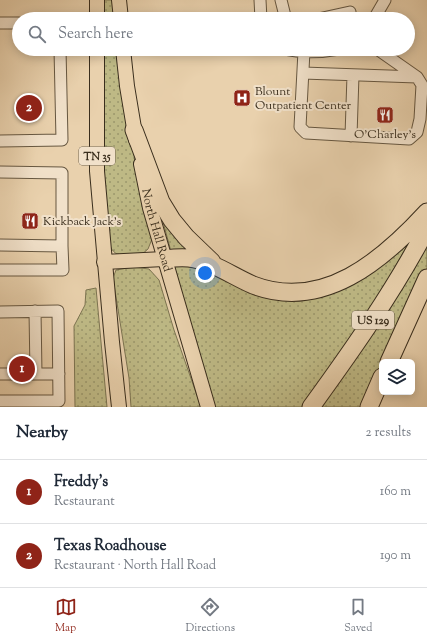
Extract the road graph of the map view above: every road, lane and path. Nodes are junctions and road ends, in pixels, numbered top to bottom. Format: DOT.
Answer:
graph roads {
  1 [pos="97,0"];
  2 [pos="119,0"];
  3 [pos="260,0"];
  4 [pos="281,0"];
  5 [pos="385,0"];
  6 [pos="97,12"];
  7 [pos="120,12"];
  8 [pos="261,12"];
  9 [pos="284,12"];
  10 [pos="378,12"];
  11 [pos="0,23"];
  12 [pos="12,23"];
  13 [pos="60,56"];
  14 [pos="97,56"];
  15 [pos="124,56"];
  16 [pos="304,56"];
  17 [pos="387,56"];
  18 [pos="303,73"];
  19 [pos="353,75"];
  20 [pos="417,77"];
  21 [pos="134,130"];
  22 [pos="350,136"];
  23 [pos="0,141"];
  24 [pos="0,172"];
  25 [pos="427,212"];
  26 [pos="427,228"];
  27 [pos="0,245"];
  28 [pos="62,246"];
  29 [pos="164,259"];
  30 [pos="104,262"];
  31 [pos="220,268"];
  32 [pos="0,270"];
  33 [pos="427,278"];
  34 [pos="35,311"];
  35 [pos="0,312"];
  36 [pos="390,359"];
  37 [pos="0,374"];
  38 [pos="36,374"];
  39 [pos="59,374"];
  40 [pos="379,384"];
  41 [pos="0,401"];
  42 [pos="119,407"];
  43 [pos="208,407"];
  44 [pos="311,407"];
  45 [pos="369,407"];
  1 -- 6 [label="main road"];
  2 -- 7 [label="main road"];
  3 -- 8 [label="street"];
  4 -- 9 [label="street"];
  5 -- 10 [label="street"];
  11 -- 12 [label="street"];
  13 -- 23 [label="street"];
  14 -- 30 [label="main road, TN 35"];
  15 -- 21 [label="main road, North Hall Road"];
  16 -- 18 [label="street"];
  17 -- 20 [label="street"];
  18 -- 19 [label="street"];
  18 -- 22 [label="street"];
  19 -- 20 [label="street"];
  19 -- 22 [label="street"];
  20 -- 22 [label="street"];
  21 -- 29 [label="main road, North Hall Road"];
  21 -- 31 [label="highway"];
  24 -- 28 [label="street"];
  25 -- 31 [label="highway"];
  26 -- 44 [label="highway, US 129"];
  27 -- 28 [label="street"];
  28 -- 32 [label="street"];
  29 -- 30 [label="main road"];
  29 -- 31 [label="highway"];
  29 -- 43 [label="main road, North Hall Road"];
  30 -- 42 [label="main road, TN 35"];
  33 -- 36 [label="highway, US 129"];
  34 -- 35 [label="street"];
  34 -- 38 [label="street"];
  34 -- 39 [label="street"];
  37 -- 38 [label="street"];
  38 -- 39 [label="street"];
  39 -- 41 [label="street"];
  40 -- 45 [label="highway"];
}
